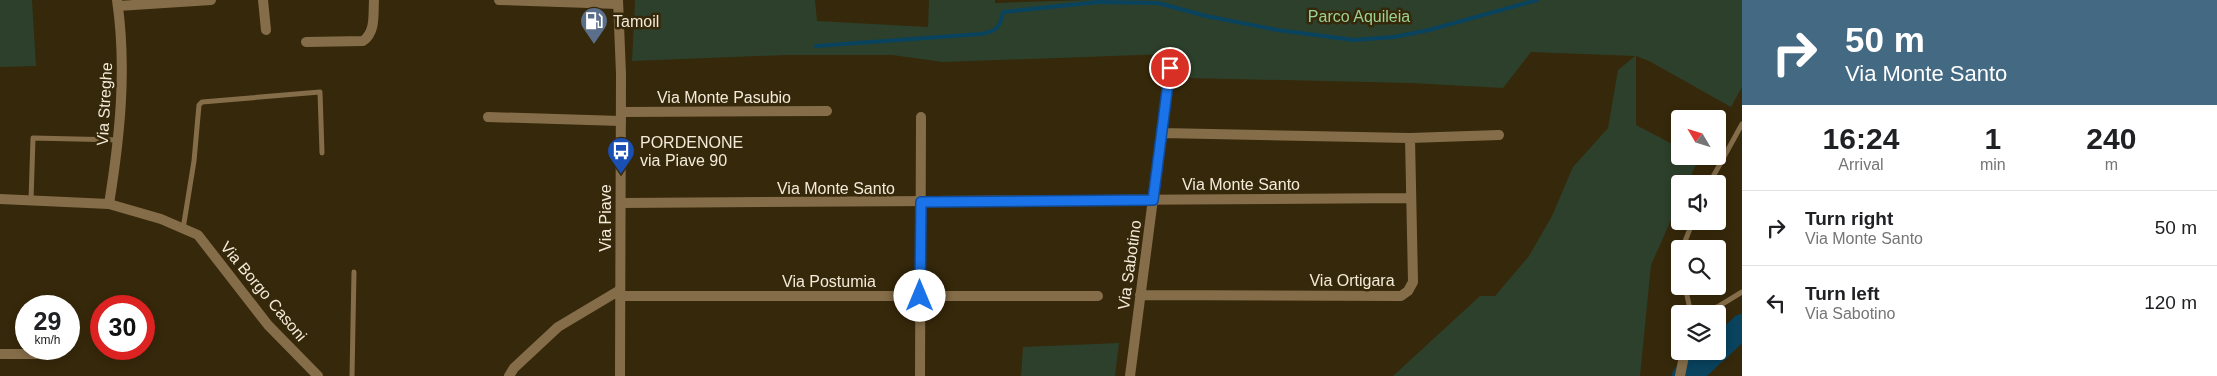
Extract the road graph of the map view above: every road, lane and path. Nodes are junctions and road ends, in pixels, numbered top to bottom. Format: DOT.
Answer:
graph roads {
  1 [pos="211,0"];
  2 [pos="263,0"];
  3 [pos="374,0"];
  4 [pos="498,0"];
  5 [pos="618,2"];
  6 [pos="117,3"];
  7 [pos="266,30"];
  8 [pos="306,42"];
  9 [pos="1170,68"];
  10 [pos="827,111"];
  11 [pos="488,117"];
  12 [pos="621,117"];
  13 [pos="921,117"];
  14 [pos="1742,124"];
  15 [pos="1162,133"];
  16 [pos="1499,135"];
  17 [pos="1410,138"];
  18 [pos="119,140"];
  19 [pos="322,153"];
  20 [pos="1714,175"];
  21 [pos="1411,198"];
  22 [pos="0,199"];
  23 [pos="31,200"];
  24 [pos="1153,200"];
  25 [pos="921,202"];
  26 [pos="621,203"];
  27 [pos="109,204"];
  28 [pos="183,230"];
  29 [pos="354,272"];
  30 [pos="1742,292"];
  31 [pos="620,293"];
  32 [pos="1140,294"];
  33 [pos="920,296"];
  34 [pos="1098,296"];
  35 [pos="1721,305"];
  36 [pos="0,354"];
  37 [pos="15,354"];
  38 [pos="1683,360"];
  39 [pos="318,376"];
  40 [pos="352,376"];
  41 [pos="509,376"];
  42 [pos="620,376"];
  43 [pos="920,376"];
  44 [pos="1130,376"];
  45 [pos="1680,376"];
  1 -- 6 [label="street, Via Streghe"];
  2 -- 7 [label="street"];
  3 -- 8 [label="street"];
  4 -- 5 [label="street"];
  5 -- 12 [label="street, Via Piave"];
  6 -- 18 [label="street, Via Streghe"];
  9 -- 15 [label="street, Via Sabotino"];
  10 -- 12 [label="street, Via Monte Pasubio"];
  11 -- 12 [label="street, Via Monte Pasubio"];
  12 -- 26 [label="street, Via Piave"];
  13 -- 25 [label="street"];
  14 -- 20 [label="lane"];
  15 -- 17 [label="street"];
  15 -- 24 [label="street, Via Sabotino"];
  16 -- 17 [label="street"];
  17 -- 21 [label="street, Via Ortigara"];
  18 -- 23 [label="lane"];
  18 -- 27 [label="street, Via Streghe"];
  19 -- 28 [label="lane"];
  21 -- 24 [label="street, Via Monte Santo"];
  21 -- 32 [label="street, Via Ortigara"];
  22 -- 23 [label="street, Via Borgo Casoni"];
  23 -- 27 [label="street, Via Borgo Casoni"];
  24 -- 25 [label="street, Via Monte Santo"];
  24 -- 32 [label="street, Via Sabotino"];
  25 -- 26 [label="street, Via Monte Santo"];
  25 -- 33 [label="street"];
  26 -- 31 [label="street, Via Piave"];
  27 -- 28 [label="street, Via Borgo Casoni"];
  28 -- 39 [label="street, Via Borgo Casoni"];
  29 -- 40 [label="lane"];
  30 -- 35 [label="lane"];
  31 -- 33 [label="street, Via Postumia"];
  31 -- 41 [label="street"];
  31 -- 42 [label="street, Via Piave"];
  32 -- 44 [label="street, Via Sabotino"];
  33 -- 34 [label="street, Via Postumia"];
  33 -- 43 [label="street"];
  36 -- 37 [label="street"];
  38 -- 45 [label="street"];
}
